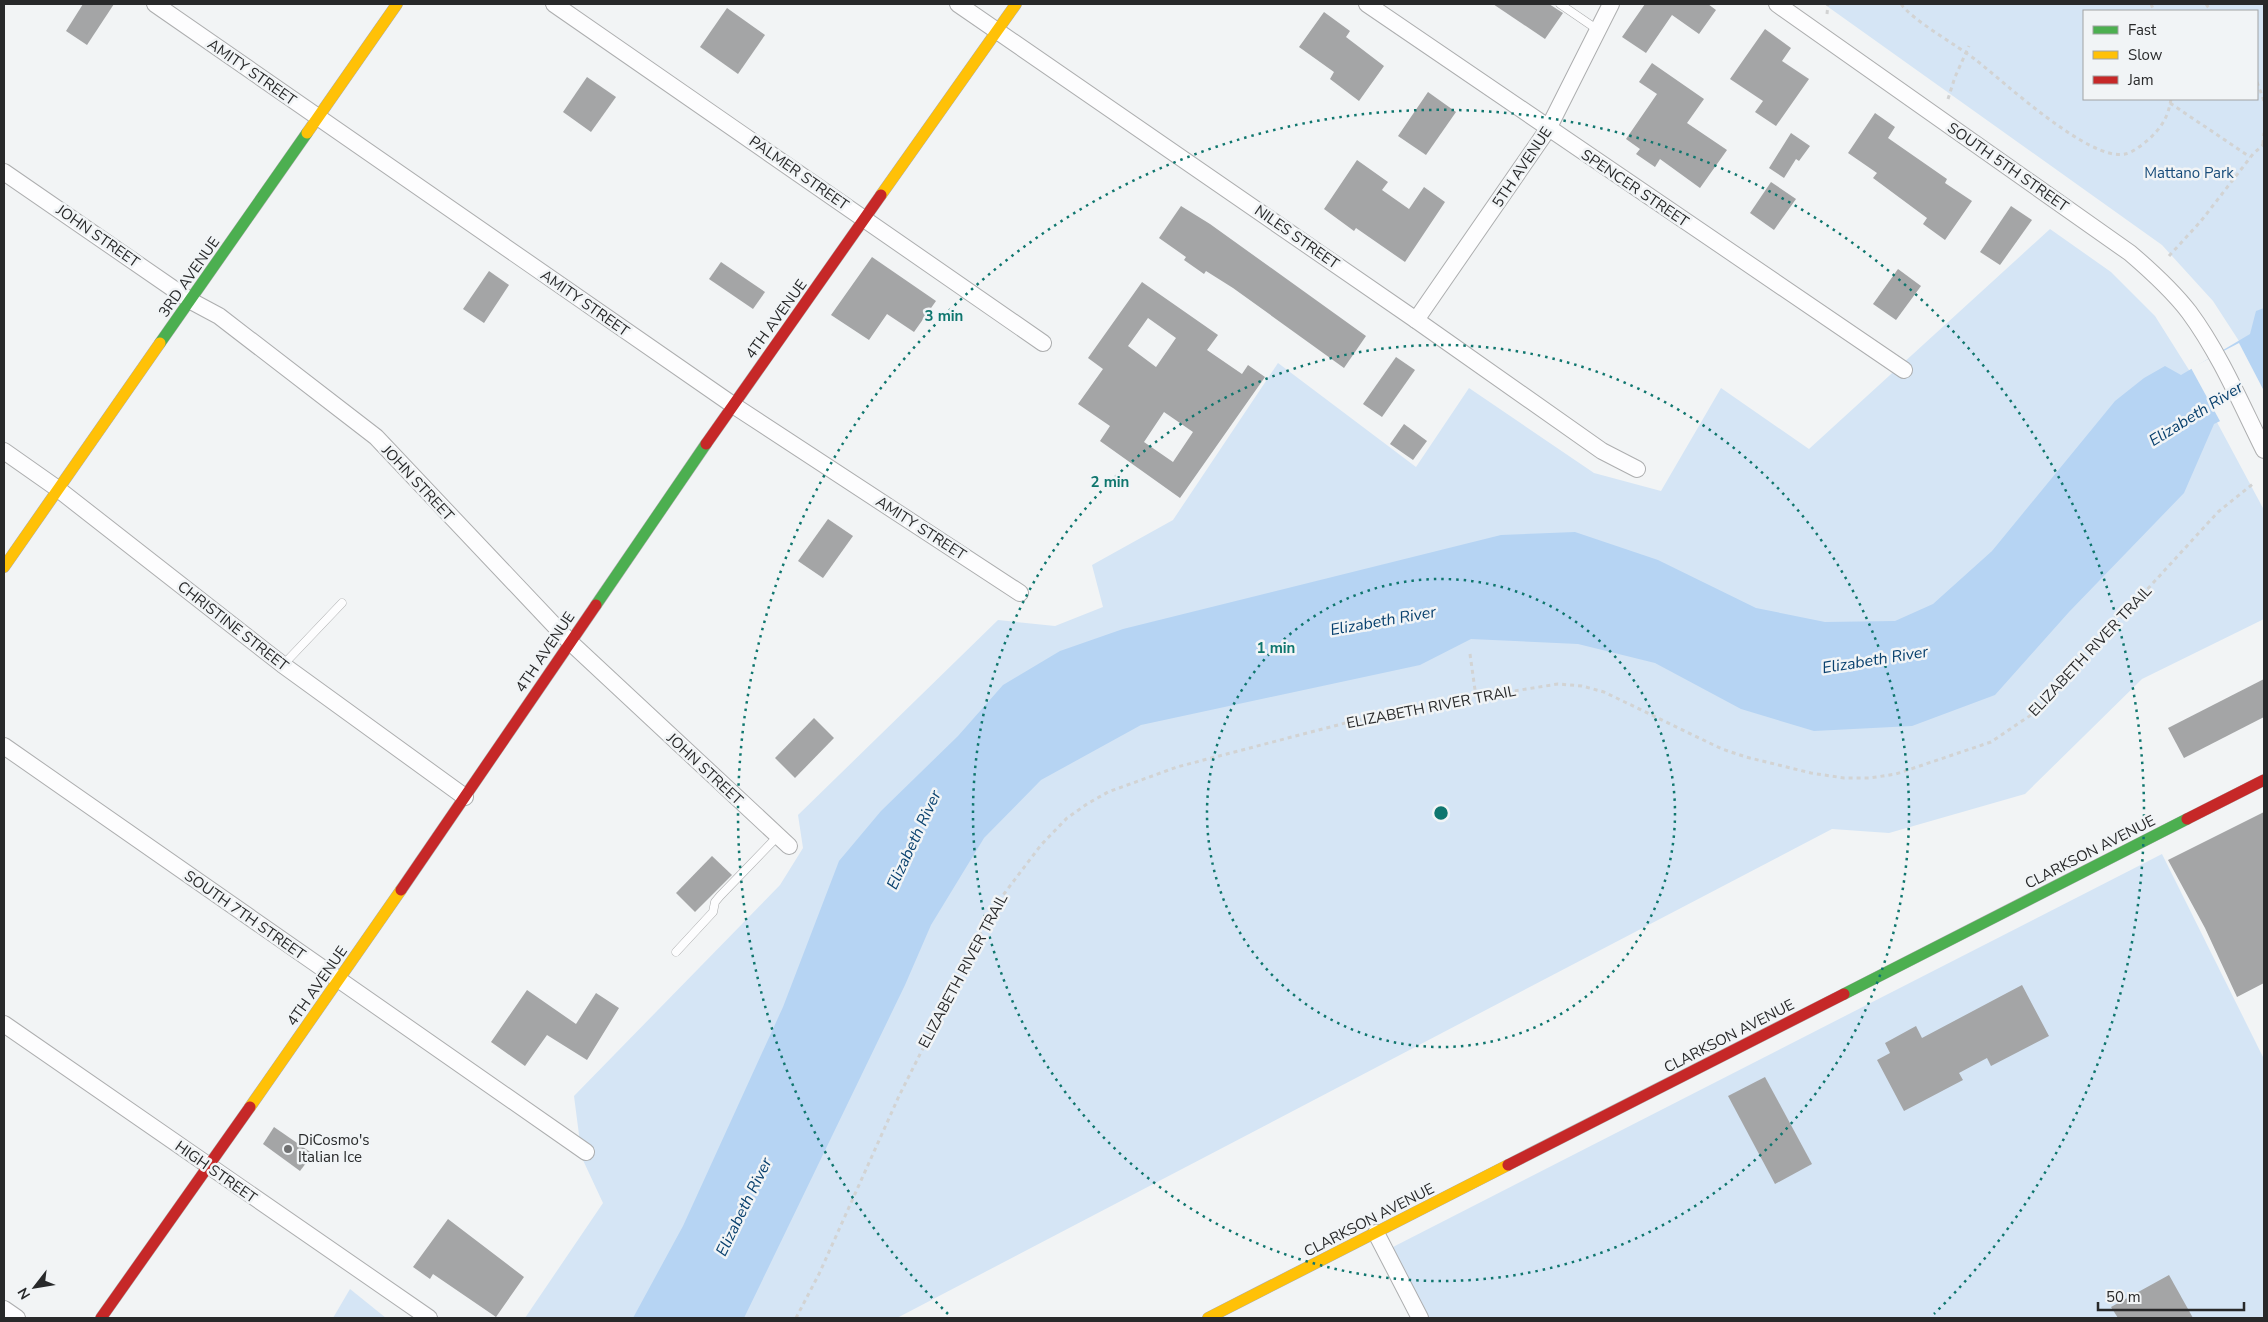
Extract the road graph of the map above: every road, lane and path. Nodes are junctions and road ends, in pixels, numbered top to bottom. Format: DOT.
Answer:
graph roads {
  1 [pos="155,4"];
  2 [pos="397,4"];
  3 [pos="554,4"];
  4 [pos="958,4"];
  5 [pos="1016,4"];
  6 [pos="1367,4"];
  7 [pos="1560,4"];
  8 [pos="1611,4"];
  9 [pos="1777,4"];
  10 [pos="1828,4"];
  11 [pos="1901,4"];
  12 [pos="1827,14"];
  13 [pos="1598,30"];
  14 [pos="997,31"];
  15 [pos="1969,46"];
  16 [pos="1966,52"];
  17 [pos="2258,85"];
  18 [pos="1948,99"];
  19 [pos="2171,101"];
  20 [pos="2264,101"];
  21 [pos="318,118"];
  22 [pos="1548,129"];
  23 [pos="2264,133"];
  24 [pos="2264,145"];
  25 [pos="2250,157"];
  26 [pos="4,172"];
  27 [pos="866,219"];
  28 [pos="2168,256"];
  29 [pos="192,301"];
  30 [pos="1416,320"];
  31 [pos="1043,343"];
  32 [pos="1904,370"];
  33 [pos="732,405"];
  34 [pos="2264,450"];
  35 [pos="4,451"];
  36 [pos="1637,469"];
  37 [pos="2254,483"];
  38 [pos="58,489"];
  39 [pos="4,567"];
  40 [pos="1020,593"];
  41 [pos="342,603"];
  42 [pos="570,642"];
  43 [pos="1470,654"];
  44 [pos="283,665"];
  45 [pos="1476,697"];
  46 [pos="4,746"];
  47 [pos="2264,780"];
  48 [pos="465,797"];
  49 [pos="783,841"];
  50 [pos="676,952"];
  51 [pos="339,981"];
  52 [pos="4,1024"];
  53 [pos="586,1152"];
  54 [pos="209,1167"];
  55 [pos="1376,1233"];
  56 [pos="4,1309"];
  57 [pos="17,1318"];
  58 [pos="100,1318"];
  59 [pos="429,1318"];
  60 [pos="796,1318"];
  61 [pos="1208,1318"];
  62 [pos="1420,1318"];
  1 -- 21 [label="street, AMITY STREET"];
  2 -- 21 [label="street, 3RD AVENUE"];
  3 -- 27 [label="street, PALMER STREET"];
  4 -- 14 [label="street, NILES STREET"];
  5 -- 14 [label="street, 4TH AVENUE"];
  6 -- 22 [label="street, SPENCER STREET"];
  7 -- 13 [label="lane"];
  8 -- 13 [label="street, 5TH AVENUE"];
  9 -- 34 [label="street, SOUTH 5TH STREET"];
  10 -- 12 [label="path"];
  11 -- 16 [label="path"];
  13 -- 22 [label="street, 5TH AVENUE"];
  14 -- 27 [label="street, 4TH AVENUE"];
  14 -- 30 [label="street, NILES STREET"];
  15 -- 16 [label="path"];
  16 -- 18 [label="path"];
  16 -- 19 [label="path"];
  17 -- 20 [label="path"];
  19 -- 25 [label="path"];
  21 -- 29 [label="street, 3RD AVENUE"];
  21 -- 33 [label="street, AMITY STREET"];
  22 -- 30 [label="street, 5TH AVENUE"];
  22 -- 32 [label="street, SPENCER STREET"];
  23 -- 24 [label="path"];
  24 -- 25 [label="path"];
  25 -- 28 [label="path"];
  26 -- 29 [label="street, JOHN STREET"];
  27 -- 31 [label="street, PALMER STREET"];
  27 -- 33 [label="street, 4TH AVENUE"];
  29 -- 38 [label="street, 3RD AVENUE"];
  29 -- 42 [label="street, JOHN STREET"];
  30 -- 36 [label="street, NILES STREET"];
  33 -- 40 [label="street, AMITY STREET"];
  33 -- 42 [label="street, 4TH AVENUE"];
  35 -- 38 [label="street, CHRISTINE STREET"];
  37 -- 45 [label="path, ELIZABETH RIVER TRAIL"];
  38 -- 39 [label="street, 3RD AVENUE"];
  38 -- 44 [label="street, CHRISTINE STREET"];
  41 -- 44 [label="lane"];
  42 -- 48 [label="street, 4TH AVENUE"];
  42 -- 49 [label="street, JOHN STREET"];
  43 -- 45 [label="path"];
  44 -- 48 [label="street, CHRISTINE STREET"];
  45 -- 60 [label="path, ELIZABETH RIVER TRAIL"];
  46 -- 51 [label="street, SOUTH 7TH STREET"];
  47 -- 55 [label="street, CLARKSON AVENUE"];
  48 -- 51 [label="street, 4TH AVENUE"];
  49 -- 50 [label="lane"];
  51 -- 53 [label="street, SOUTH 7TH STREET"];
  51 -- 54 [label="street, 4TH AVENUE"];
  52 -- 54 [label="street, HIGH STREET"];
  54 -- 58 [label="street, 4TH AVENUE"];
  54 -- 59 [label="street, HIGH STREET"];
  55 -- 61 [label="street, CLARKSON AVENUE"];
  55 -- 62 [label="street"];
  56 -- 57 [label="street"];
}
